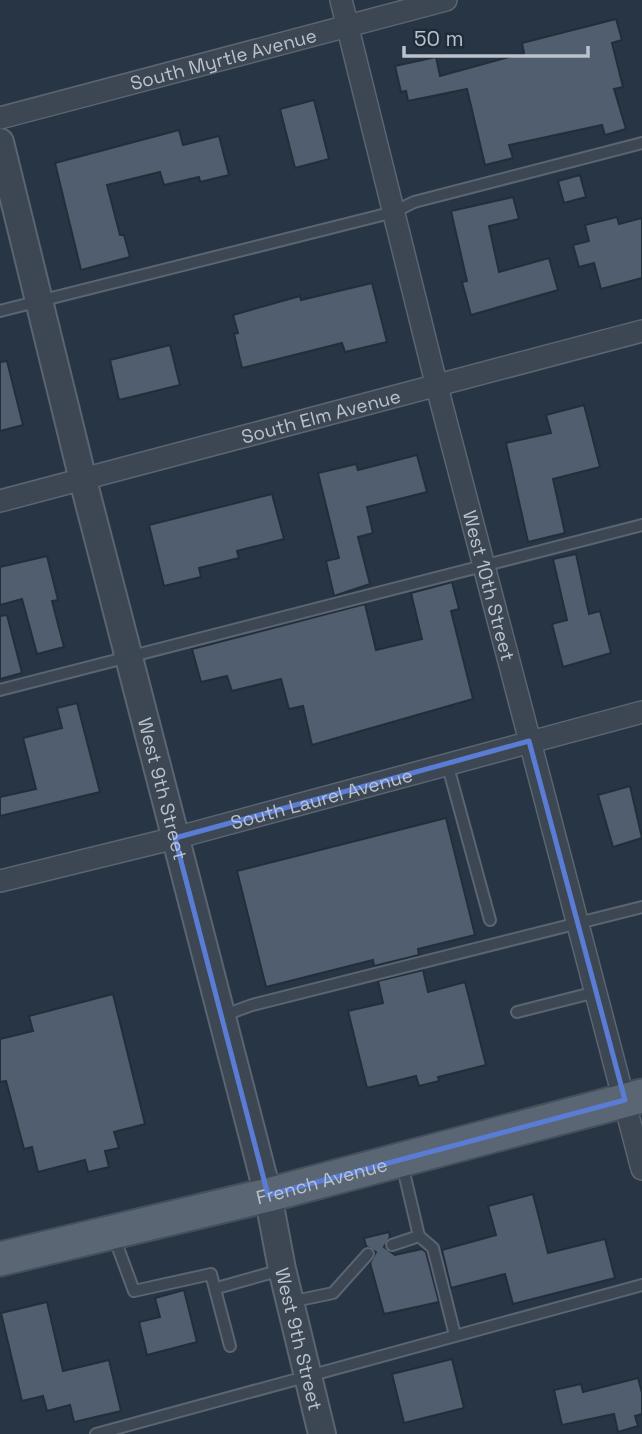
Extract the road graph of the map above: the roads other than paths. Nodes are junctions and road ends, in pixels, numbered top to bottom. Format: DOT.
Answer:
graph roads {
  1 [pos="341,0"];
  2 [pos="446,0"];
  3 [pos="348,25"];
  4 [pos="0,118"];
  5 [pos="0,142"];
  6 [pos="642,143"];
  7 [pos="394,212"];
  8 [pos="39,302"];
  9 [pos="0,311"];
  10 [pos="642,331"];
  11 [pos="436,383"];
  12 [pos="83,480"];
  13 [pos="0,501"];
  14 [pos="642,525"];
  15 [pos="484,567"];
  16 [pos="129,660"];
  17 [pos="0,690"];
  18 [pos="642,712"];
  19 [pos="529,741"];
  20 [pos="447,763"];
  21 [pos="175,838"];
  22 [pos="0,881"];
  23 [pos="642,907"];
  24 [pos="491,920"];
  25 [pos="578,923"];
  26 [pos="596,992"];
  27 [pos="517,1012"];
  28 [pos="221,1017"];
  29 [pos="634,1098"];
  30 [pos="400,1158"];
  31 [pos="642,1169"];
  32 [pos="268,1195"];
  33 [pos="112,1231"];
  34 [pos="419,1236"];
  35 [pos="392,1245"];
  36 [pos="368,1254"];
  37 [pos="0,1259"];
  38 [pos="282,1269"];
  39 [pos="642,1285"];
  40 [pos="216,1288"];
  41 [pos="290,1302"];
  42 [pos="455,1335"];
  43 [pos="230,1346"];
  44 [pos="308,1375"];
  45 [pos="96,1434"];
  46 [pos="322,1434"];
  1 -- 3 [label="street, West 10th Street"];
  2 -- 3 [label="street, South Myrtle Avenue"];
  3 -- 4 [label="street, South Myrtle Avenue"];
  3 -- 7 [label="street, West 10th Street"];
  5 -- 8 [label="street, West 9th Street"];
  6 -- 7 [label="lane"];
  7 -- 8 [label="lane"];
  7 -- 11 [label="street, West 10th Street"];
  8 -- 9 [label="lane"];
  8 -- 12 [label="street, West 9th Street"];
  10 -- 11 [label="street, South Elm Avenue"];
  11 -- 12 [label="street, South Elm Avenue"];
  11 -- 15 [label="street, West 10th Street"];
  12 -- 13 [label="street, South Elm Avenue"];
  12 -- 16 [label="street, West 9th Street"];
  14 -- 15 [label="lane"];
  15 -- 16 [label="lane"];
  15 -- 19 [label="street, West 10th Street"];
  16 -- 17 [label="lane"];
  16 -- 21 [label="street, West 9th Street"];
  18 -- 19 [label="street, South Laurel Avenue"];
  19 -- 20 [label="street, South Laurel Avenue"];
  19 -- 25 [label="street, West 10th Street"];
  20 -- 21 [label="street, South Laurel Avenue"];
  20 -- 24 [label="lane"];
  21 -- 22 [label="street, South Laurel Avenue"];
  21 -- 28 [label="street, West 9th Street"];
  23 -- 25 [label="lane"];
  25 -- 26 [label="street, West 10th Street"];
  25 -- 28 [label="lane"];
  26 -- 27 [label="lane"];
  26 -- 29 [label="street, West 10th Street"];
  28 -- 32 [label="street, West 9th Street"];
  29 -- 30 [label="main road, French Avenue"];
  29 -- 31 [label="street, West 10th Street"];
  30 -- 32 [label="main road, French Avenue"];
  30 -- 34 [label="lane"];
  32 -- 33 [label="main road, French Avenue"];
  32 -- 38 [label="street, West 9th Street"];
  33 -- 37 [label="main road, French Avenue"];
  33 -- 40 [label="lane"];
  34 -- 35 [label="lane"];
  34 -- 42 [label="lane"];
  36 -- 41 [label="lane"];
  38 -- 40 [label="lane"];
  38 -- 41 [label="street, West 9th Street"];
  39 -- 42 [label="lane"];
  40 -- 43 [label="lane"];
  41 -- 44 [label="street, West 9th Street"];
  42 -- 44 [label="lane"];
  44 -- 45 [label="lane"];
  44 -- 46 [label="street, West 9th Street"];
}
